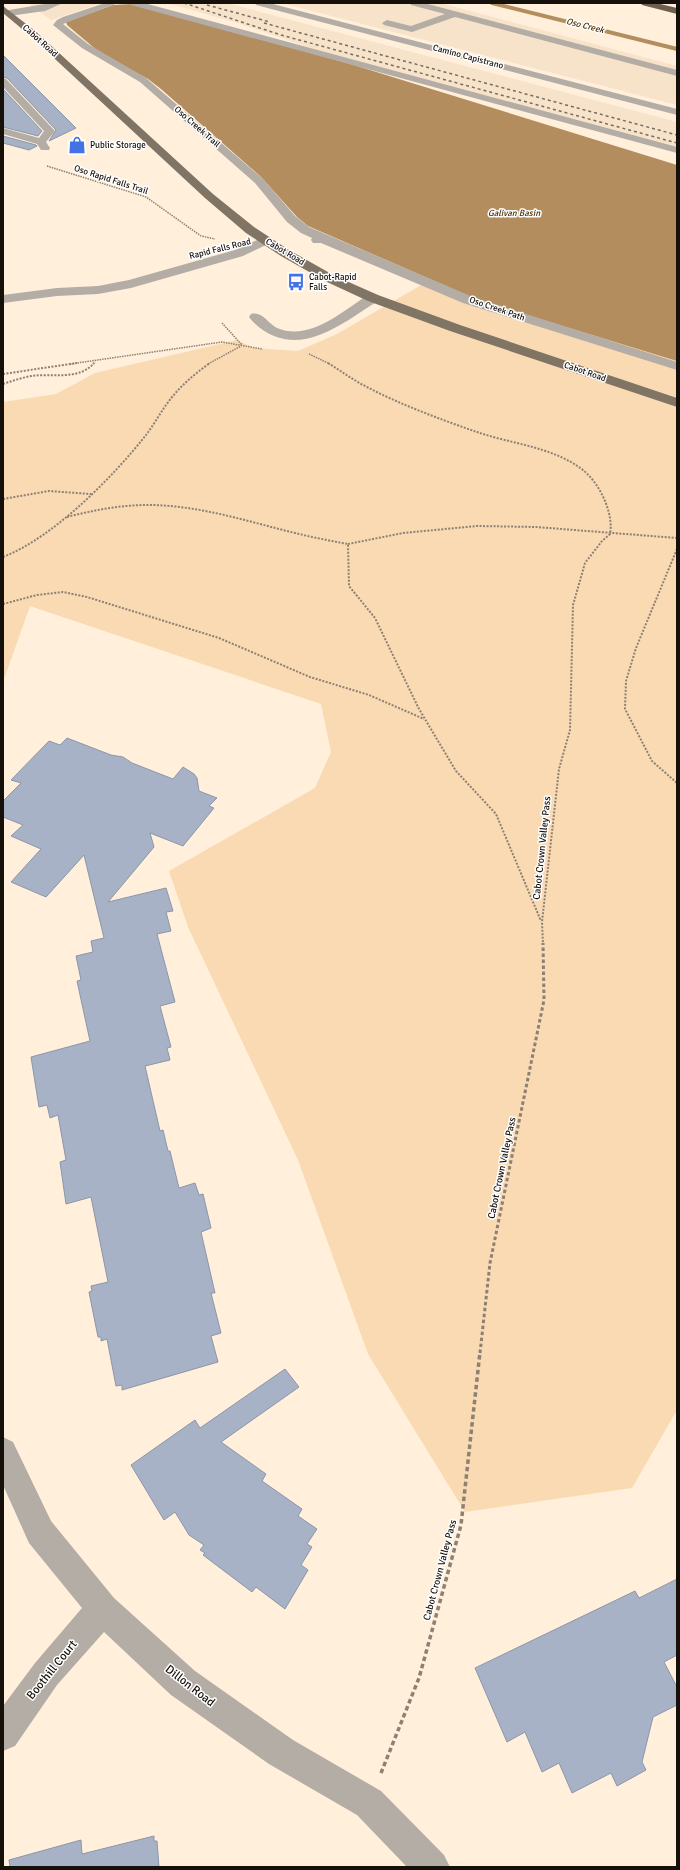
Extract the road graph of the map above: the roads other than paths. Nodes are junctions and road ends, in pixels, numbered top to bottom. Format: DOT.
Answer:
graph roads {
  1 [pos="59,3"];
  2 [pos="114,3"];
  3 [pos="134,3"];
  4 [pos="259,3"];
  5 [pos="290,3"];
  6 [pos="414,3"];
  7 [pos="645,3"];
  8 [pos="277,8"];
  9 [pos="677,11"];
  10 [pos="10,14"];
  11 [pos="454,14"];
  12 [pos="381,22"];
  13 [pos="3,23"];
  14 [pos="412,29"];
  15 [pos="425,33"];
  16 [pos="392,38"];
  17 [pos="677,73"];
  18 [pos="592,80"];
  19 [pos="3,82"];
  20 [pos="580,86"];
  21 [pos="677,112"];
  22 [pos="3,131"];
  23 [pos="677,150"];
  24 [pos="319,239"];
  25 [pos="266,240"];
  26 [pos="57,292"];
  27 [pos="373,298"];
  28 [pos="3,299"];
  29 [pos="256,317"];
  30 [pos="677,366"];
  31 [pos="677,403"];
  32 [pos="3,1452"];
  33 [pos="103,1609"];
  34 [pos="3,1734"];
  35 [pos="432,1867"];
  1 -- 10 [label="street"];
  2 -- 24 [label="street, Oso Creek Trail"];
  3 -- 23 [label="street"];
  4 -- 8 [label="street, Camino Capistrano"];
  5 -- 8 [label="street"];
  6 -- 11 [label="street"];
  7 -- 9 [label="highway"];
  8 -- 16 [label="street, Camino Capistrano"];
  10 -- 13 [label="street"];
  10 -- 25 [label="main road, Cabot Road"];
  11 -- 14 [label="street"];
  11 -- 17 [label="street"];
  12 -- 14 [label="street"];
  14 -- 15 [label="street"];
  14 -- 16 [label="street"];
  16 -- 20 [label="street, Camino Capistrano"];
  18 -- 20 [label="street"];
  19 -- 22 [label="street"];
  20 -- 21 [label="street, Camino Capistrano"];
  24 -- 30 [label="street, Oso Creek Path"];
  25 -- 26 [label="street, Rapid Falls Road"];
  25 -- 26 [label="street, Rapid Falls Road"];
  25 -- 27 [label="main road, Cabot Road"];
  26 -- 28 [label="street, Rapid Falls Road"];
  27 -- 29 [label="street"];
  27 -- 31 [label="main road, Cabot Road"];
  32 -- 33 [label="street, Dillon Road"];
  33 -- 34 [label="street, Boothill Court"];
  33 -- 35 [label="street, Dillon Road"];
}
